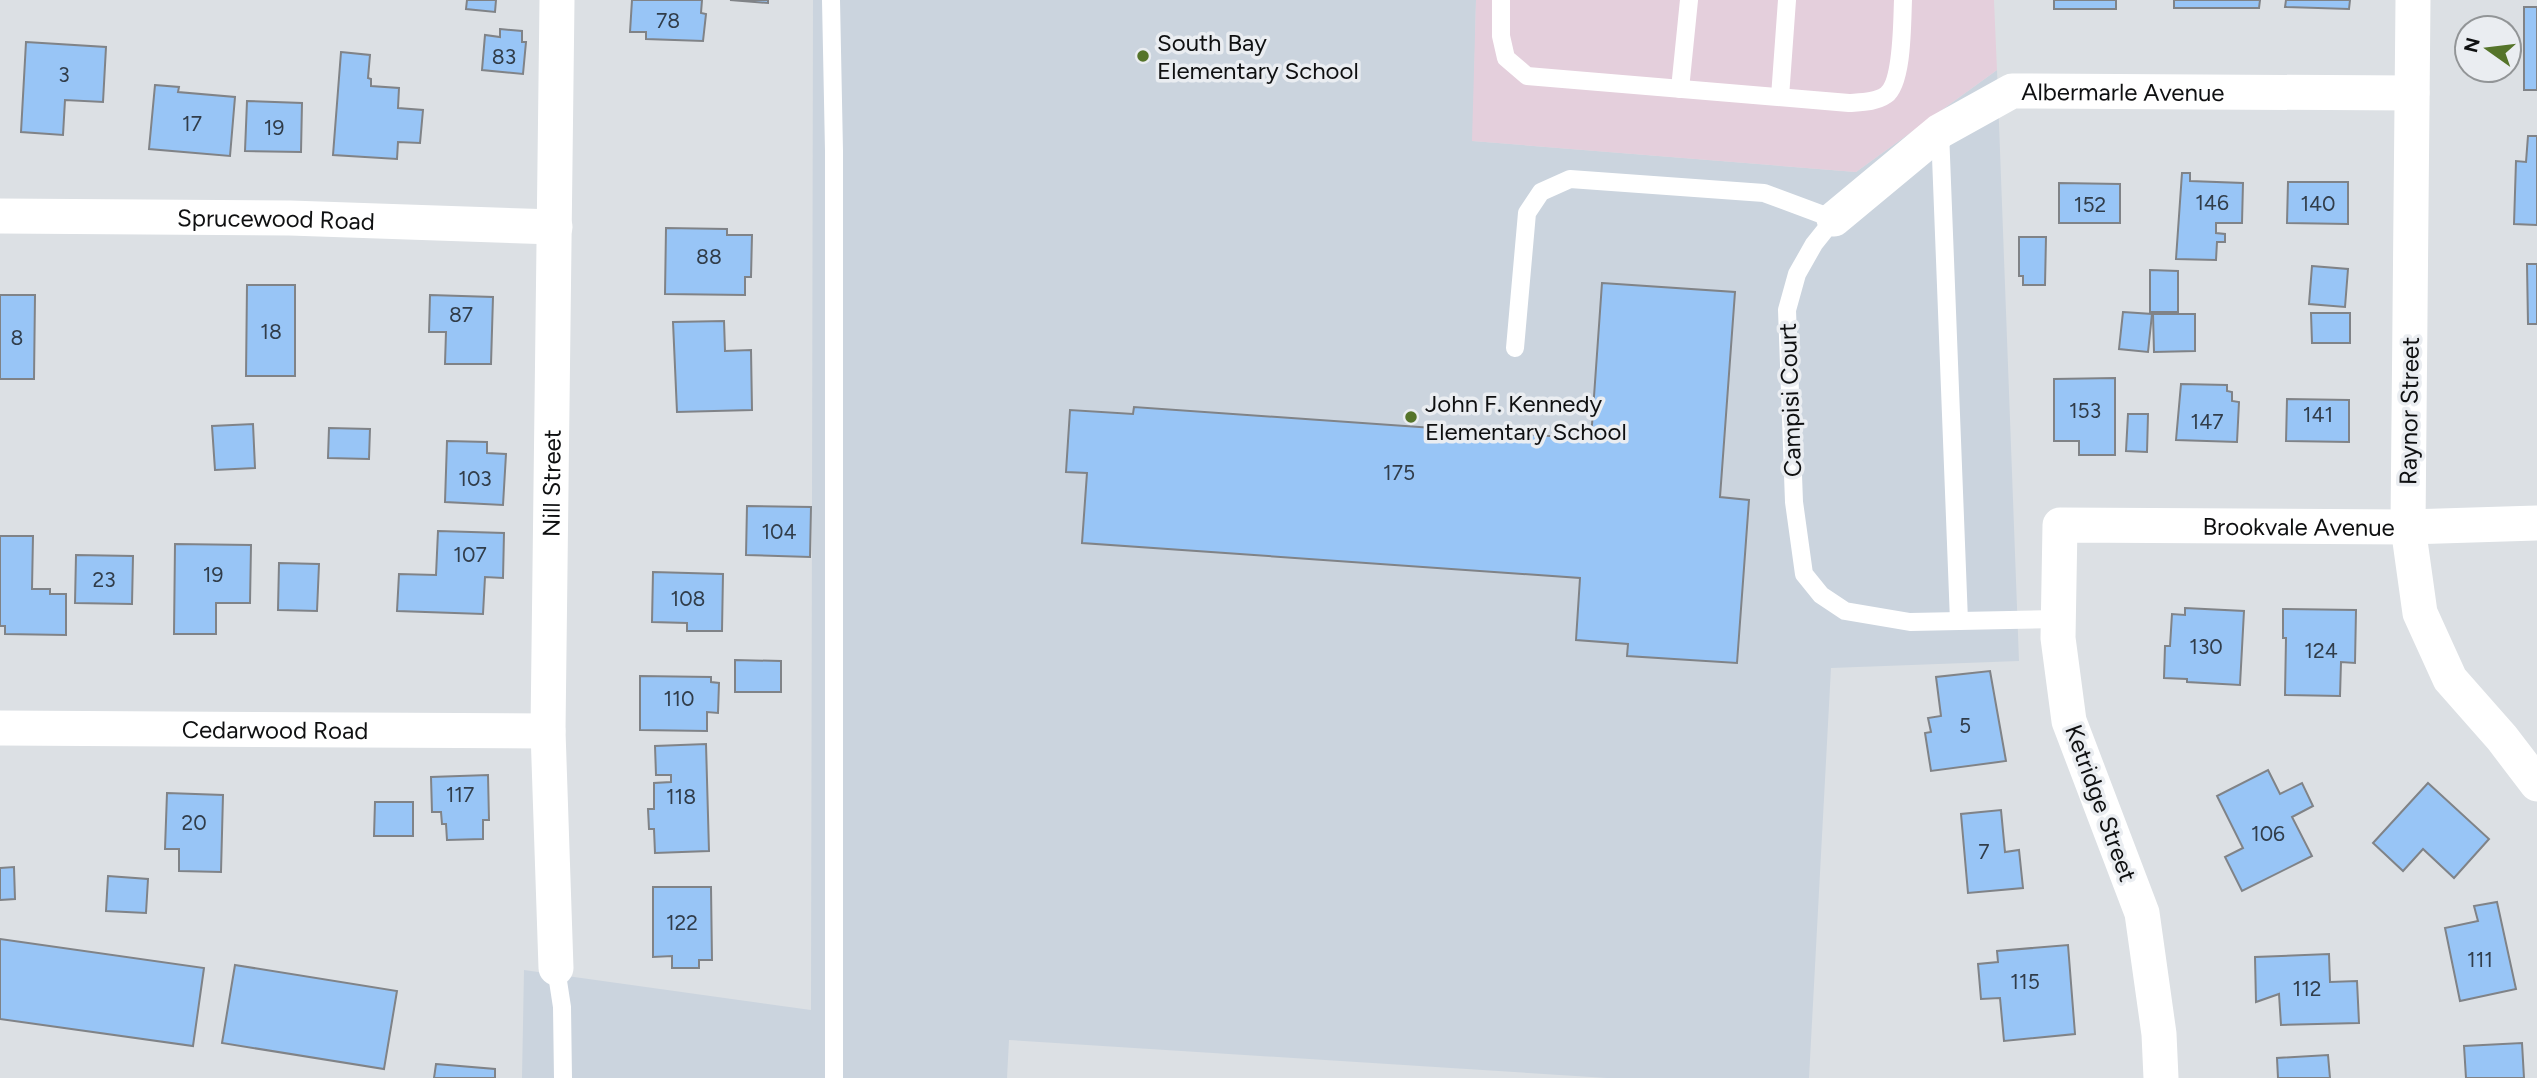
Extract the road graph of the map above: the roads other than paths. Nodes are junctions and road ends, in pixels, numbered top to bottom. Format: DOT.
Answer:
graph roads {
  1 [pos="557,0"];
  2 [pos="831,0"];
  3 [pos="1502,0"];
  4 [pos="1689,0"];
  5 [pos="1787,0"];
  6 [pos="1903,0"];
  7 [pos="2413,0"];
  8 [pos="1681,89"];
  9 [pos="2412,93"];
  10 [pos="1780,97"];
  11 [pos="1940,131"];
  12 [pos="0,216"];
  13 [pos="1834,219"];
  14 [pos="555,227"];
  15 [pos="1515,348"];
  16 [pos="2537,523"];
  17 [pos="2060,525"];
  18 [pos="2408,527"];
  19 [pos="2058,619"];
  20 [pos="1959,621"];
  21 [pos="0,728"];
  22 [pos="548,731"];
  23 [pos="2537,784"];
  24 [pos="556,968"];
  25 [pos="563,1078"];
  26 [pos="834,1078"];
  27 [pos="2161,1078"];
  1 -- 14 [label="street, Nill Street"];
  2 -- 26 [label="lane"];
  3 -- 8 [label="lane"];
  4 -- 8 [label="lane"];
  5 -- 10 [label="lane"];
  6 -- 10 [label="lane"];
  7 -- 9 [label="street, Raynor Street"];
  8 -- 10 [label="lane"];
  9 -- 11 [label="street, Albermarle Avenue"];
  9 -- 18 [label="street, Raynor Street"];
  11 -- 13 [label="street, Albermarle Avenue"];
  11 -- 20 [label="lane"];
  12 -- 14 [label="street, Sprucewood Road"];
  13 -- 15 [label="lane"];
  13 -- 20 [label="lane, Campisi Court"];
  14 -- 22 [label="street, Nill Street"];
  16 -- 18 [label="street, Brookvale Avenue"];
  17 -- 18 [label="street, Brookvale Avenue"];
  17 -- 19 [label="street, Ketridge Street"];
  18 -- 23 [label="street, Raynor Street"];
  19 -- 20 [label="lane, Campisi Court"];
  19 -- 27 [label="street, Ketridge Street"];
  21 -- 22 [label="street, Cedarwood Road"];
  22 -- 24 [label="street, Nill Street"];
  24 -- 25 [label="lane"];
}
